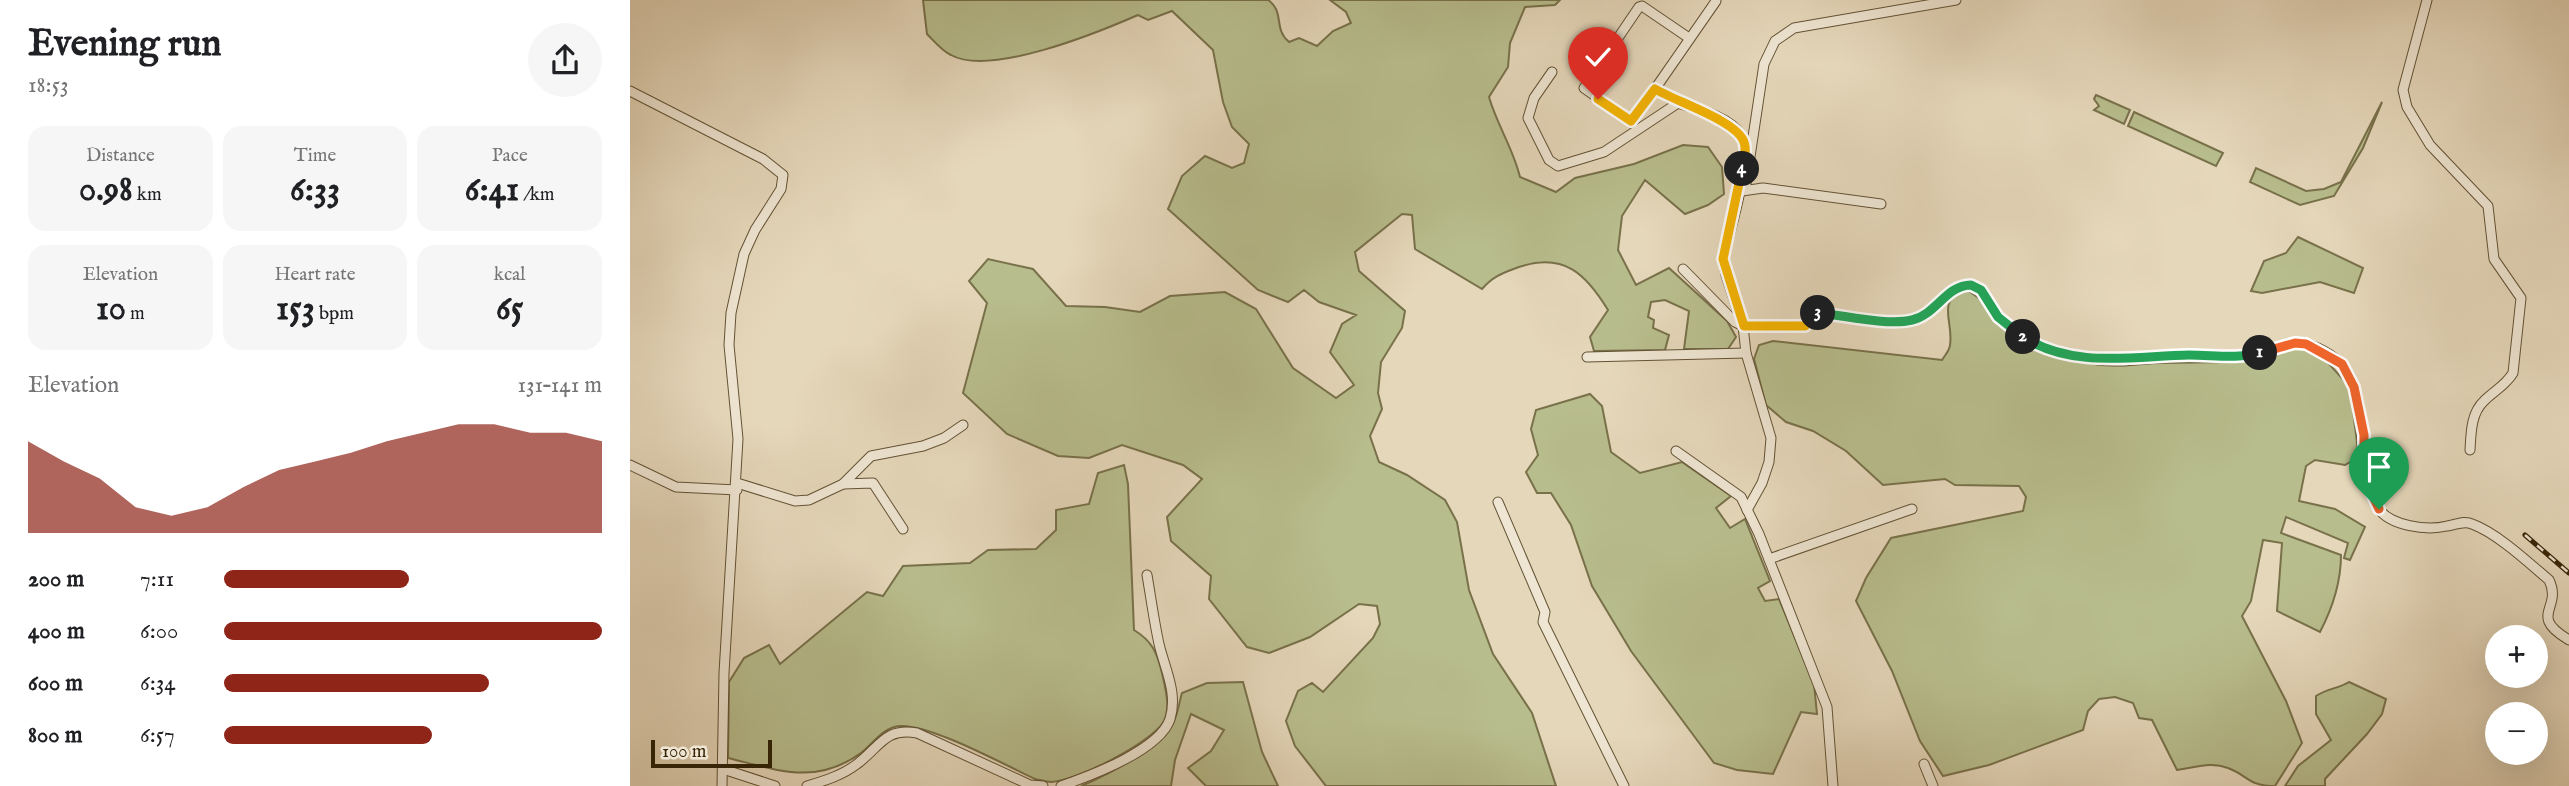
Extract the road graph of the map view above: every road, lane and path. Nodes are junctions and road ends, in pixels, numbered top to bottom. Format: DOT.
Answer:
graph roads {
  1 [pos="1956,0"];
  2 [pos="2427,0"];
  3 [pos="1716,1"];
  4 [pos="1689,38"];
  5 [pos="1552,72"];
  6 [pos="1655,89"];
  7 [pos="630,91"];
  8 [pos="1678,103"];
  9 [pos="1742,192"];
  10 [pos="1881,204"];
  11 [pos="1683,269"];
  12 [pos="1744,326"];
  13 [pos="1746,353"];
  14 [pos="1587,357"];
  15 [pos="963,425"];
  16 [pos="2470,450"];
  17 [pos="1676,451"];
  18 [pos="630,465"];
  19 [pos="843,484"];
  20 [pos="737,486"];
  21 [pos="1498,502"];
  22 [pos="1912,509"];
  23 [pos="1747,510"];
  24 [pos="904,529"];
  25 [pos="1769,559"];
  26 [pos="1147,575"];
  27 [pos="2569,640"];
  28 [pos="1924,764"];
  29 [pos="723,769"];
  30 [pos="722,786"];
  31 [pos="775,786"];
  32 [pos="807,786"];
  33 [pos="1043,786"];
  34 [pos="1061,786"];
  35 [pos="1624,786"];
  36 [pos="1833,786"];
  37 [pos="1933,786"];
  1 -- 9 [label="street"];
  2 -- 16 [label="street"];
  3 -- 4 [label="street"];
  4 -- 6 [label="street"];
  4 -- 6 [label="street"];
  5 -- 8 [label="street"];
  6 -- 8 [label="street"];
  7 -- 20 [label="street"];
  8 -- 9 [label="street"];
  9 -- 10 [label="street"];
  9 -- 12 [label="street"];
  11 -- 12 [label="street"];
  12 -- 13 [label="street"];
  12 -- 27 [label="street"];
  13 -- 14 [label="street"];
  13 -- 23 [label="street"];
  15 -- 19 [label="street"];
  17 -- 23 [label="street"];
  18 -- 20 [label="street"];
  19 -- 20 [label="street"];
  19 -- 24 [label="street"];
  20 -- 29 [label="street"];
  21 -- 35 [label="street"];
  22 -- 25 [label="street"];
  23 -- 25 [label="street"];
  25 -- 36 [label="street"];
  26 -- 34 [label="street"];
  28 -- 37 [label="street"];
  29 -- 30 [label="street"];
  29 -- 31 [label="street"];
  32 -- 33 [label="street"];
}
